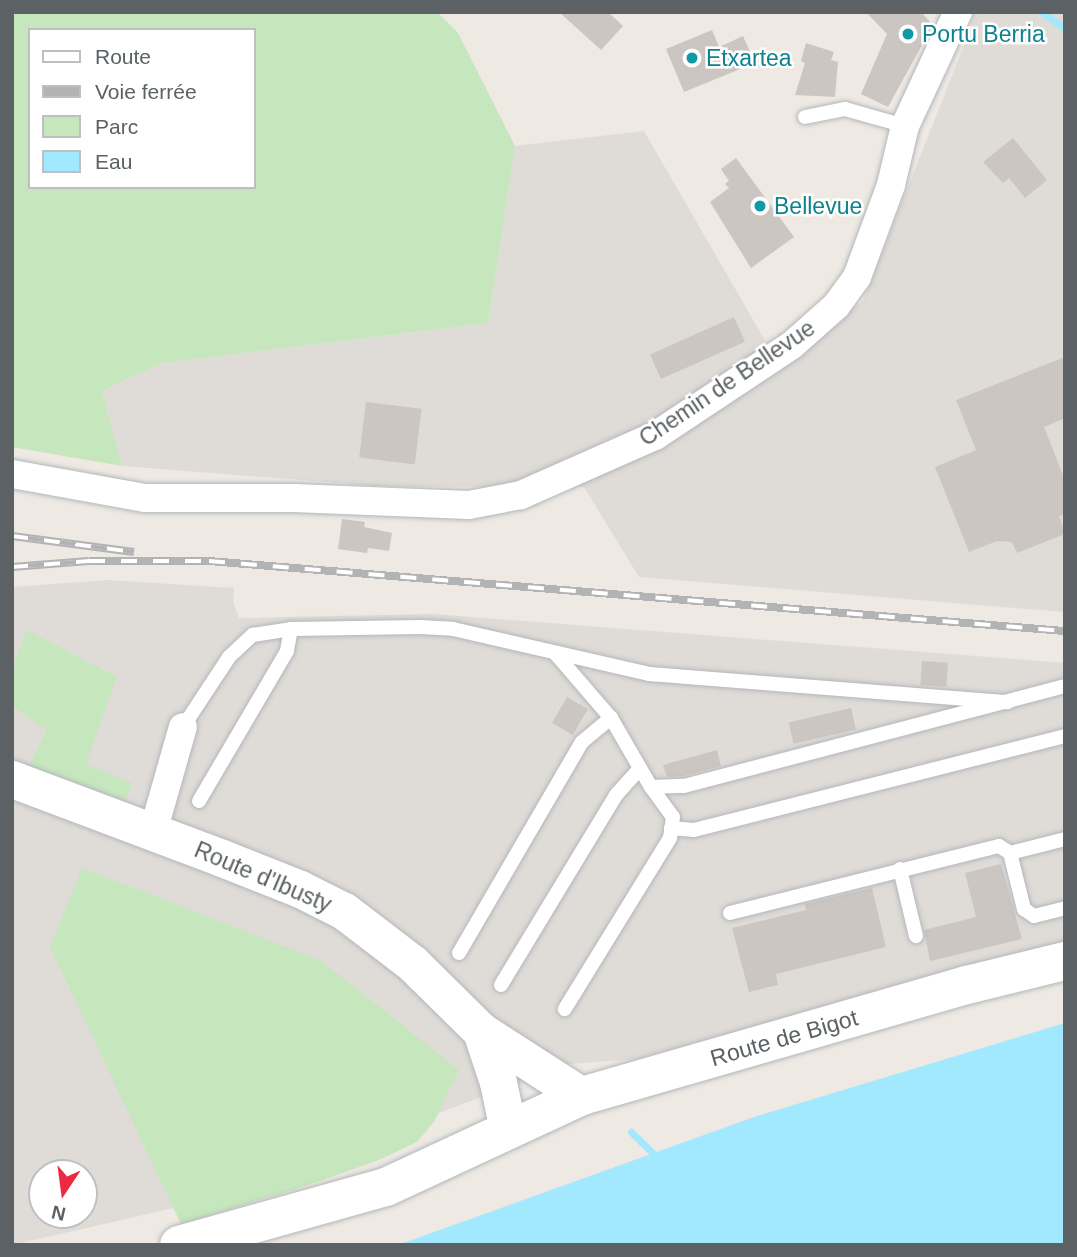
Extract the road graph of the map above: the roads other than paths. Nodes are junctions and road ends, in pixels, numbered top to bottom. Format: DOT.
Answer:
graph roads {
  1 [pos="958,12"];
  2 [pos="805,117"];
  3 [pos="905,126"];
  4 [pos="12,474"];
  5 [pos="292,629"];
  6 [pos="555,653"];
  7 [pos="1065,686"];
  8 [pos="1008,702"];
  9 [pos="611,718"];
  10 [pos="183,727"];
  11 [pos="1065,736"];
  12 [pos="640,768"];
  13 [pos="12,779"];
  14 [pos="651,787"];
  15 [pos="199,801"];
  16 [pos="671,828"];
  17 [pos="153,832"];
  18 [pos="1065,839"];
  19 [pos="1010,853"];
  20 [pos="900,869"];
  21 [pos="1065,908"];
  22 [pos="730,913"];
  23 [pos="916,936"];
  24 [pos="459,953"];
  25 [pos="1065,961"];
  26 [pos="501,985"];
  27 [pos="565,1009"];
  28 [pos="481,1031"];
  29 [pos="582,1096"];
  30 [pos="508,1130"];
  31 [pos="179,1245"];
  1 -- 3 [label="street, Chemin de Bellevue"];
  2 -- 3 [label="lane"];
  3 -- 4 [label="street, Chemin de Bellevue"];
  5 -- 6 [label="lane"];
  5 -- 10 [label="lane"];
  5 -- 15 [label="lane"];
  6 -- 8 [label="lane"];
  6 -- 9 [label="lane"];
  7 -- 8 [label="lane"];
  8 -- 14 [label="lane"];
  9 -- 12 [label="lane"];
  9 -- 24 [label="lane"];
  10 -- 17 [label="street"];
  11 -- 16 [label="lane"];
  12 -- 14 [label="lane"];
  12 -- 26 [label="lane"];
  13 -- 17 [label="street, Route d'Ibusty"];
  14 -- 16 [label="lane"];
  16 -- 27 [label="lane"];
  17 -- 28 [label="street, Route d'Ibusty"];
  18 -- 19 [label="lane"];
  19 -- 20 [label="lane"];
  19 -- 21 [label="lane"];
  20 -- 22 [label="lane"];
  20 -- 23 [label="lane"];
  25 -- 29 [label="main road, Route de Bigot"];
  28 -- 29 [label="street, Route d'Ibusty"];
  28 -- 30 [label="street"];
  29 -- 30 [label="main road, Route de Bigot"];
  30 -- 31 [label="main road, Route de Bigot"];
}
